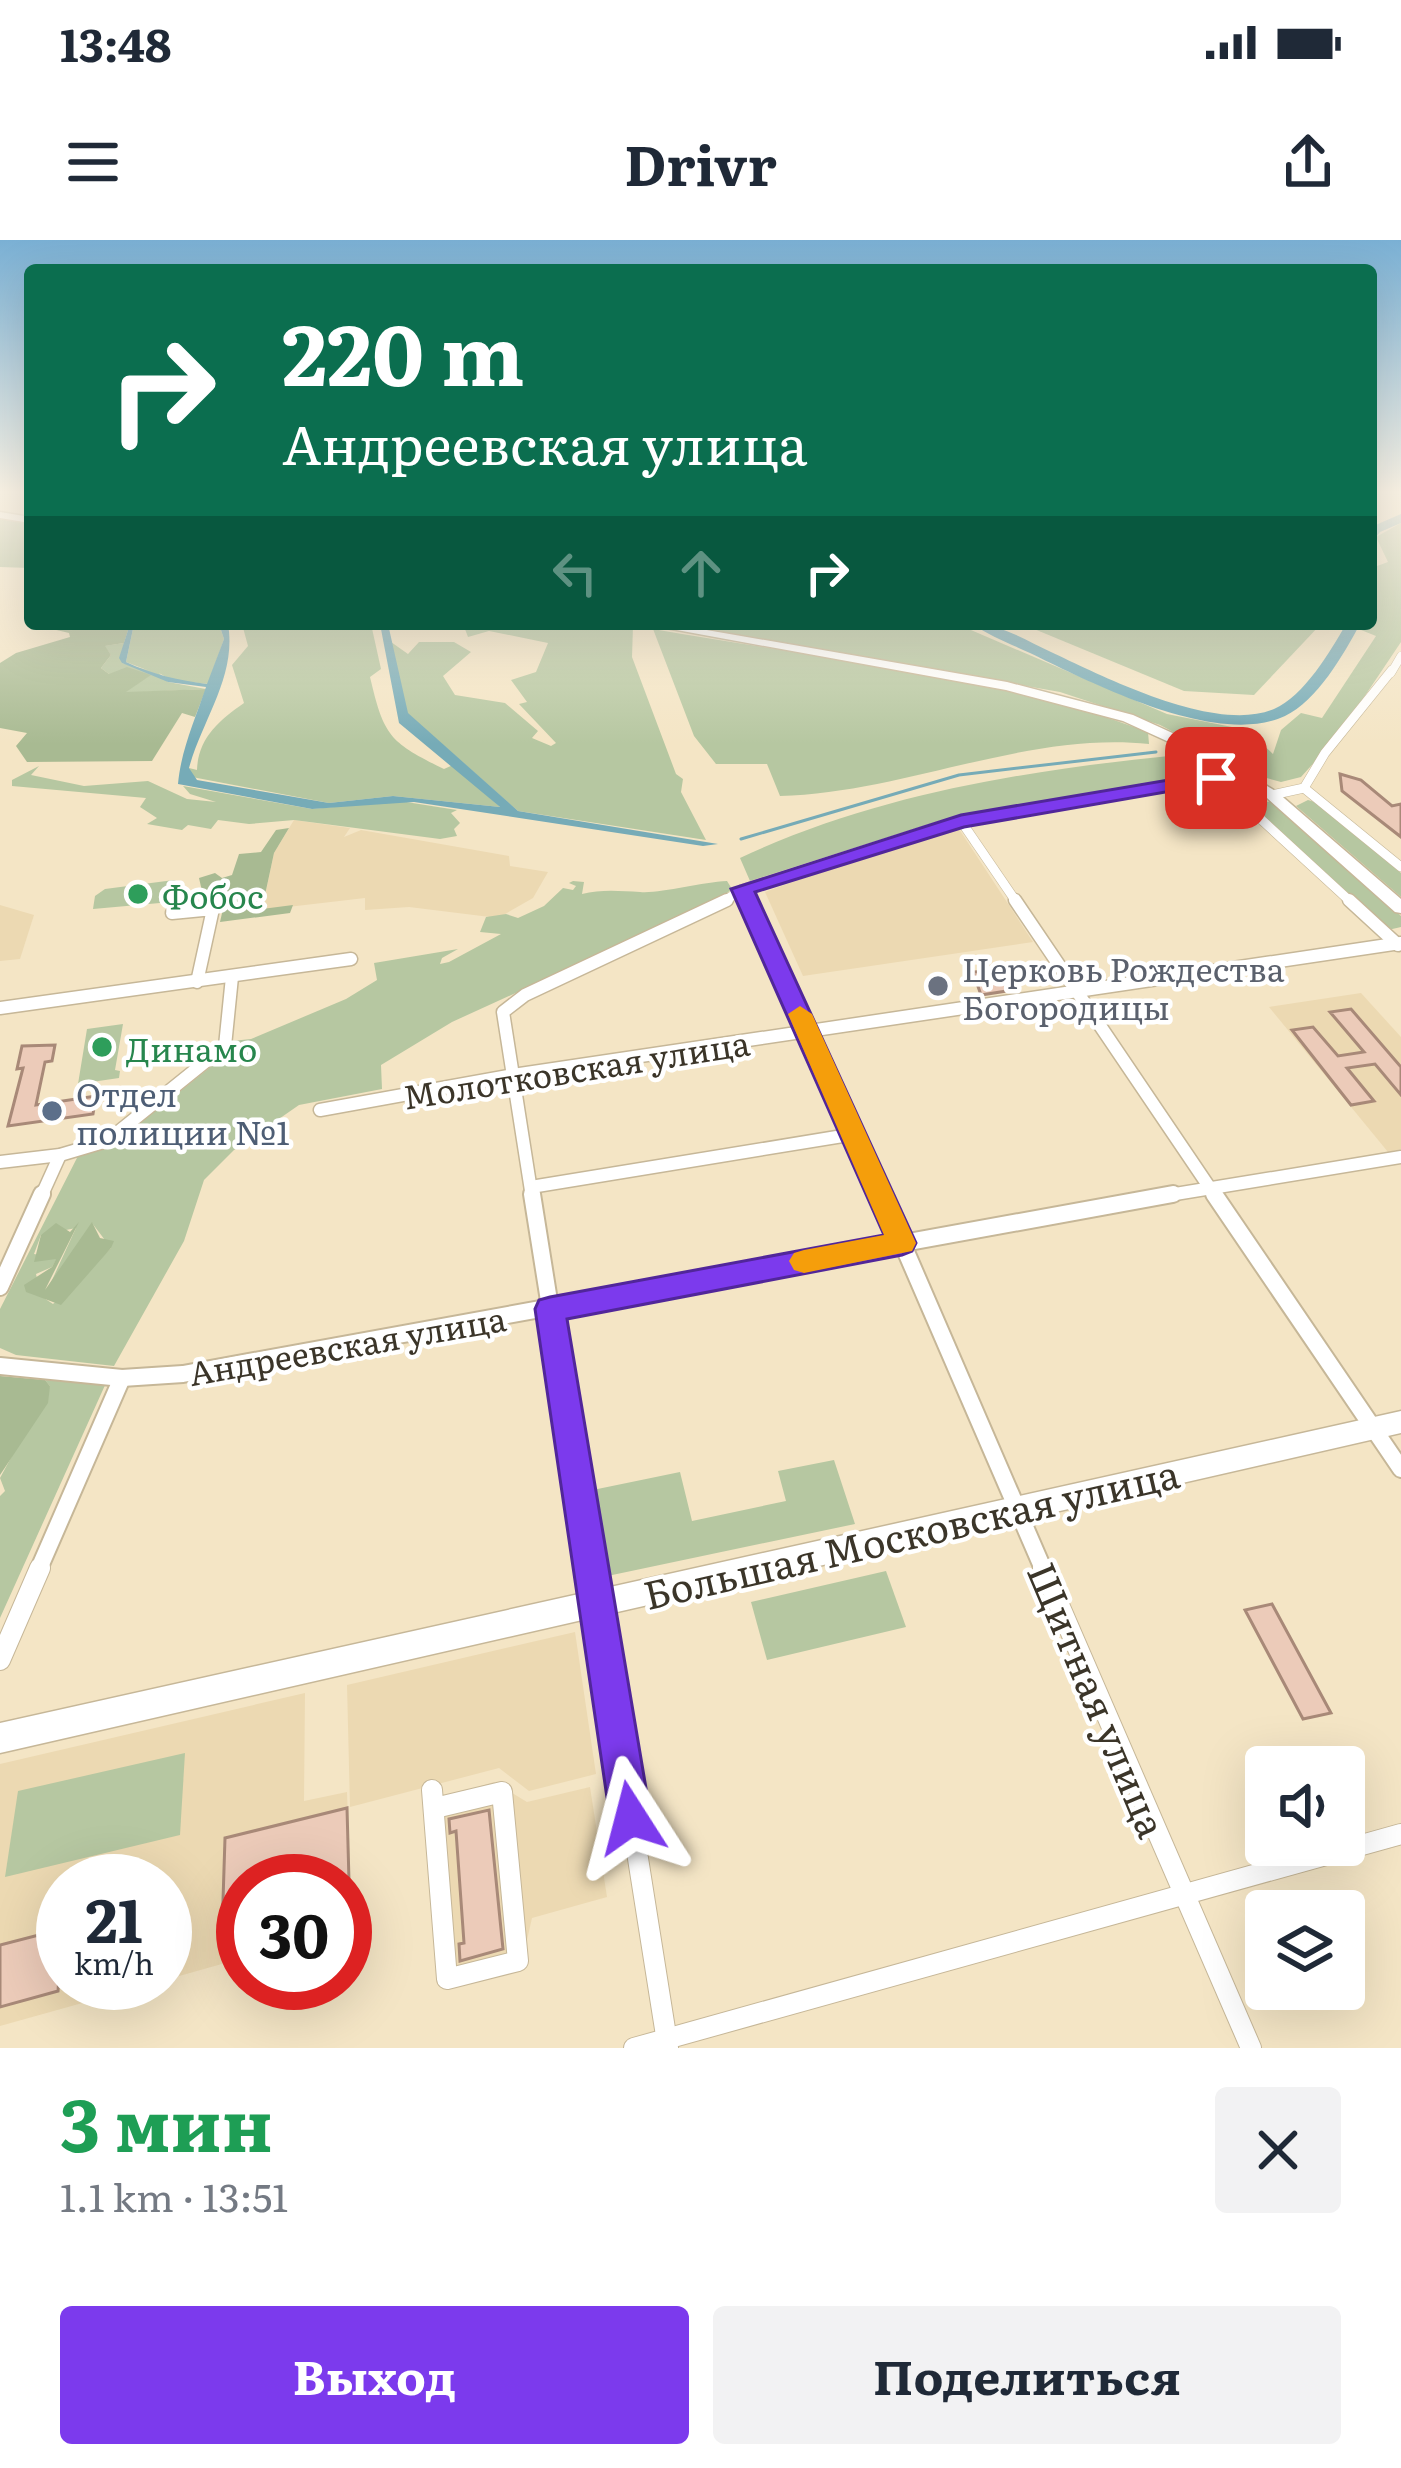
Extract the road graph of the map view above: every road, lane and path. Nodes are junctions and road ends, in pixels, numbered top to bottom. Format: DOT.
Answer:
graph roads {
  1 [pos="683,630"];
  2 [pos="1401,656"];
  3 [pos="1242,774"];
  4 [pos="1216,778"];
  5 [pos="1304,788"];
  6 [pos="1272,795"];
  7 [pos="961,821"];
  8 [pos="1401,867"];
  9 [pos="742,889"];
  10 [pos="1401,908"];
  11 [pos="172,913"];
  12 [pos="1400,945"];
  13 [pos="351,959"];
  14 [pos="232,977"];
  15 [pos="196,982"];
  16 [pos="1075,993"];
  17 [pos="0,1008"];
  18 [pos="808,1032"];
  19 [pos="513,1075"];
  20 [pos="320,1110"];
  21 [pos="855,1134"];
  22 [pos="63,1154"];
  23 [pos="1401,1157"];
  24 [pos="0,1162"];
  25 [pos="530,1187"];
  26 [pos="1210,1187"];
  27 [pos="902,1243"];
  28 [pos="0,1287"];
  29 [pos="550,1309"];
  30 [pos="0,1366"];
  31 [pos="122,1378"];
  32 [pos="1387,1425"];
  33 [pos="1401,1469"];
  34 [pos="1016,1509"];
  35 [pos="596,1602"];
  36 [pos="0,1660"];
  37 [pos="0,1738"];
  38 [pos="433,1799"];
  39 [pos="1401,1834"];
  40 [pos="1184,1894"];
  41 [pos="667,2043"];
  42 [pos="634,2048"];
  43 [pos="1251,2048"];
  1 -- 3 [label="main road"];
  2 -- 5 [label="street"];
  3 -- 4 [label="street"];
  3 -- 6 [label="main road"];
  4 -- 7 [label="street"];
  4 -- 12 [label="street"];
  5 -- 6 [label="street"];
  5 -- 8 [label="street"];
  6 -- 10 [label="main road"];
  7 -- 9 [label="street"];
  7 -- 16 [label="street"];
  9 -- 18 [label="street, Щитная улица"];
  9 -- 19 [label="street"];
  11 -- 15 [label="street"];
  12 -- 16 [label="street, Молотковская улица"];
  13 -- 14 [label="street"];
  14 -- 15 [label="street"];
  14 -- 22 [label="street"];
  15 -- 17 [label="street"];
  16 -- 18 [label="street, Молотковская улица"];
  16 -- 26 [label="street"];
  18 -- 19 [label="street, Молотковская улица"];
  18 -- 21 [label="street, Щитная улица"];
  19 -- 20 [label="street, Молотковская улица"];
  19 -- 25 [label="street"];
  21 -- 25 [label="street"];
  21 -- 27 [label="street, Щитная улица"];
  22 -- 24 [label="street"];
  22 -- 28 [label="street"];
  23 -- 26 [label="street, Андреевская улица"];
  25 -- 29 [label="street"];
  26 -- 27 [label="street, Андреевская улица"];
  26 -- 32 [label="street"];
  27 -- 29 [label="street, Андреевская улица"];
  27 -- 34 [label="street, Щитная улица"];
  29 -- 31 [label="street, Андреевская улица"];
  29 -- 35 [label="street"];
  30 -- 31 [label="street, Андреевская улица"];
  31 -- 36 [label="street"];
  32 -- 33 [label="street"];
  32 -- 34 [label="main road, Большая Московская улица"];
  34 -- 35 [label="main road, Большая Московская улица"];
  34 -- 40 [label="street, Щитная улица"];
  35 -- 37 [label="main road, Большая Московская улица"];
  35 -- 41 [label="street"];
  38 -- 38 [label="street"];
  39 -- 40 [label="street"];
  40 -- 41 [label="street"];
  40 -- 43 [label="street, Щитная улица"];
  41 -- 42 [label="street"];
}
